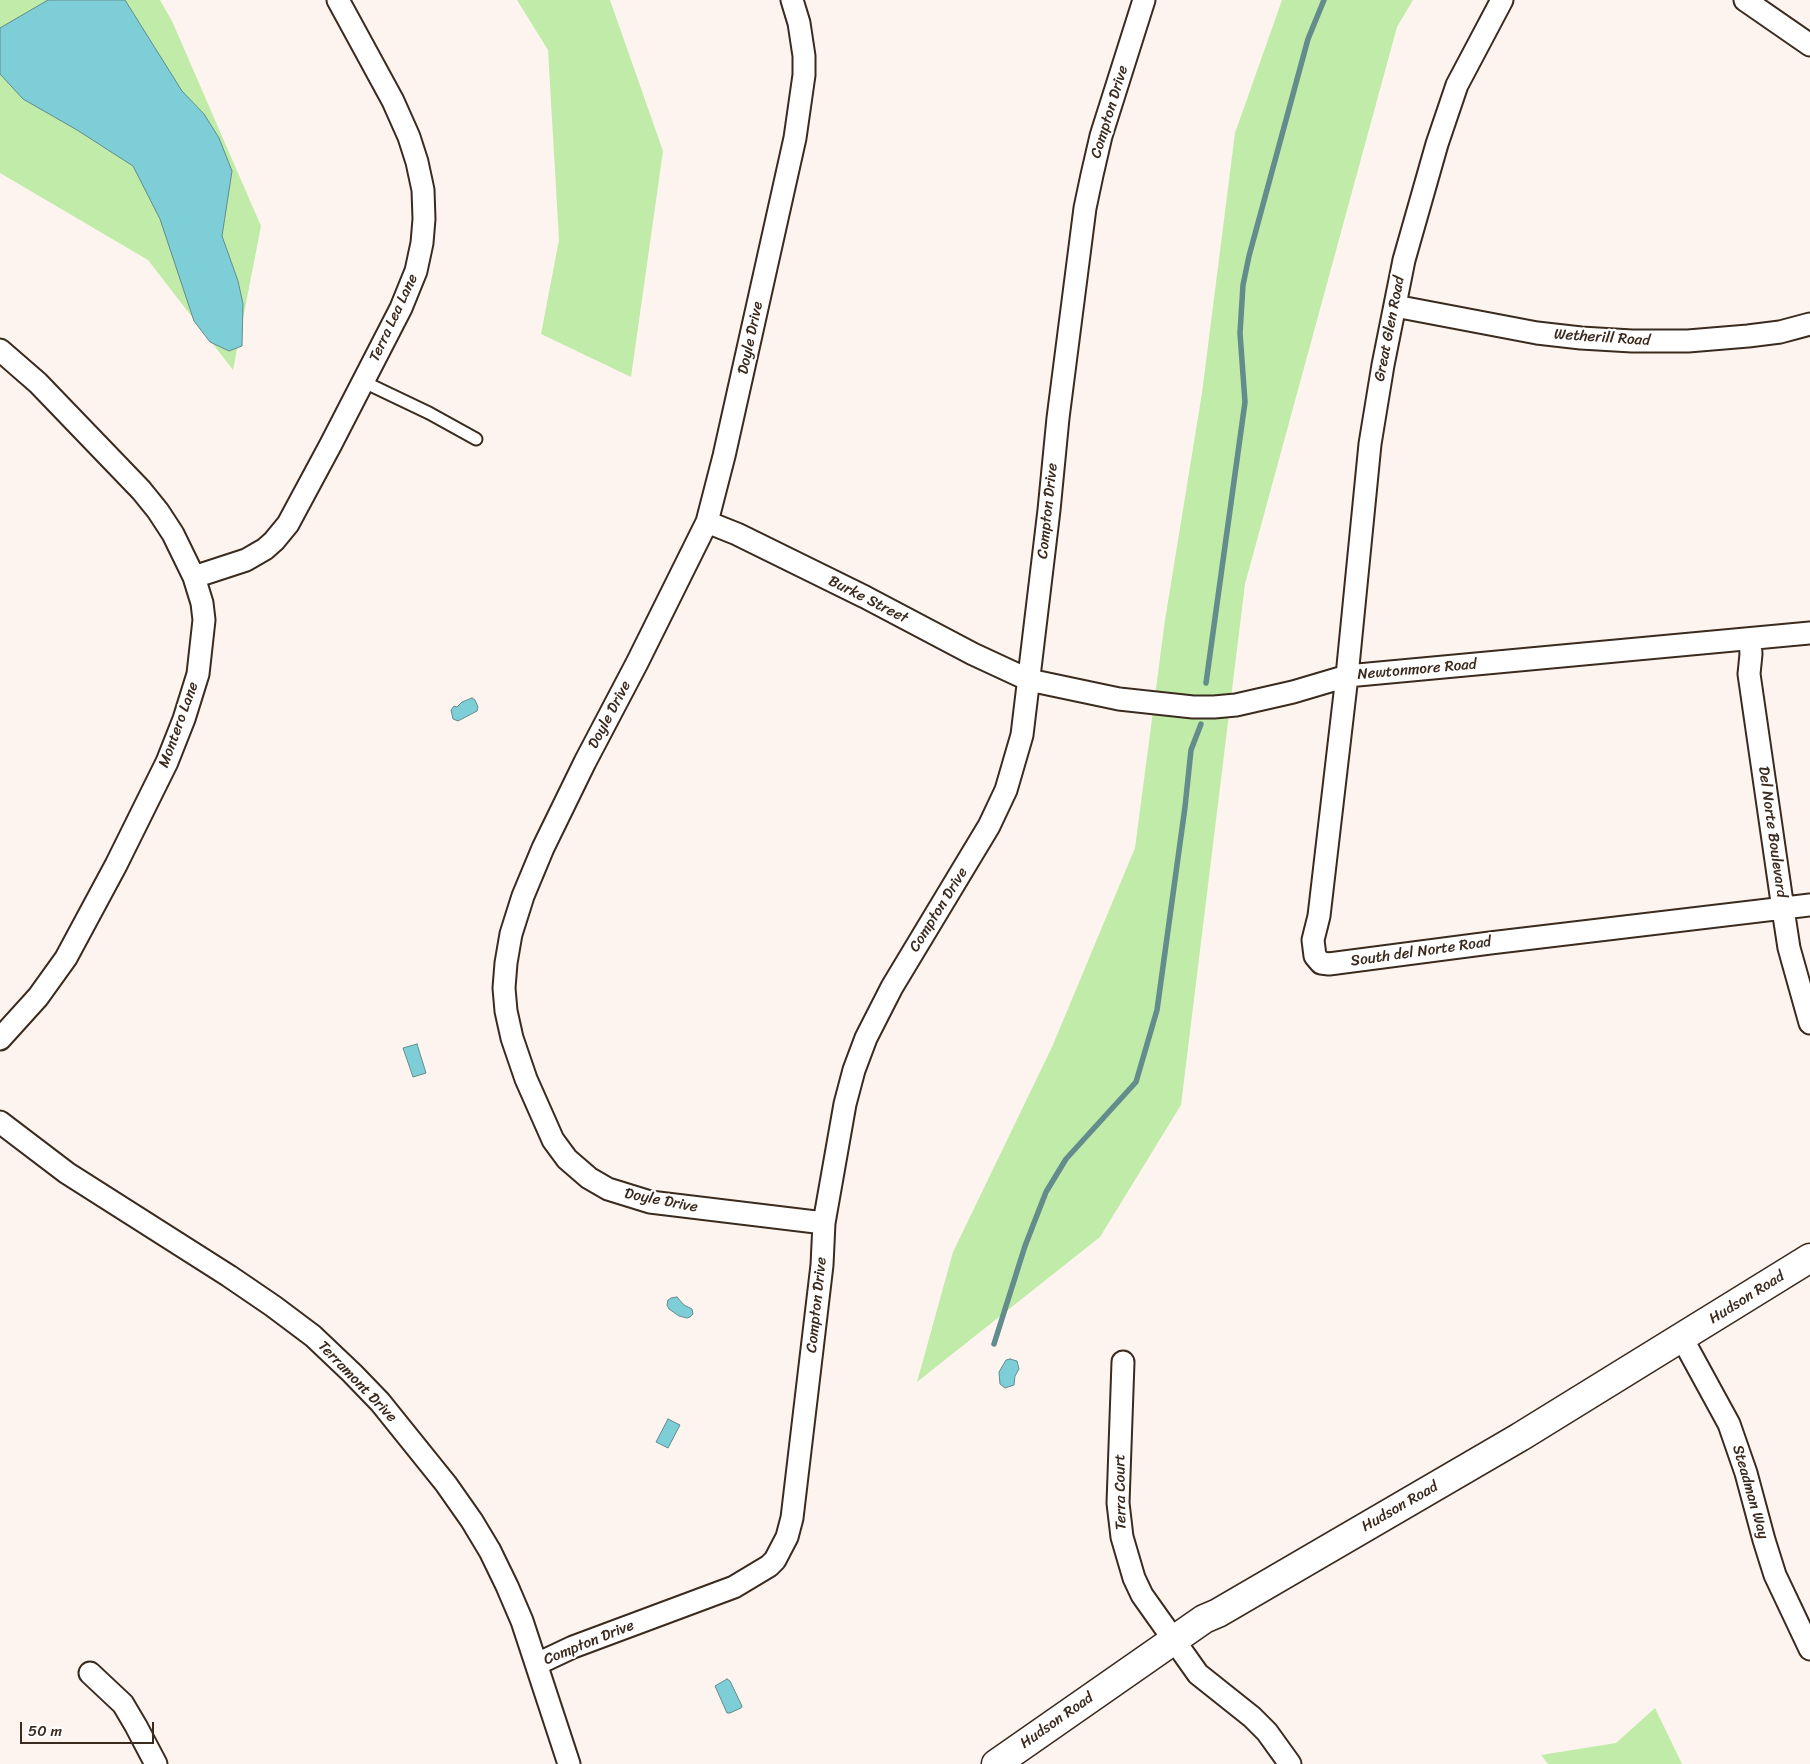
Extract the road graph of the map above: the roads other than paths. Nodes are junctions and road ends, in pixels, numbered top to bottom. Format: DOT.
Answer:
graph roads {
  1 [pos="338,0"];
  2 [pos="792,0"];
  3 [pos="1144,0"];
  4 [pos="1502,0"];
  5 [pos="1745,0"];
  6 [pos="1810,45"];
  7 [pos="1395,306"];
  8 [pos="1810,324"];
  9 [pos="0,350"];
  10 [pos="364,382"];
  11 [pos="476,440"];
  12 [pos="707,522"];
  13 [pos="194,577"];
  14 [pos="1810,633"];
  15 [pos="1750,639"];
  16 [pos="1347,676"];
  17 [pos="1029,680"];
  18 [pos="1810,905"];
  19 [pos="1783,909"];
  20 [pos="1810,1023"];
  21 [pos="0,1039"];
  22 [pos="0,1122"];
  23 [pos="824,1223"];
  24 [pos="1810,1258"];
  25 [pos="1682,1338"];
  26 [pos="1123,1362"];
  27 [pos="1173,1640"];
  28 [pos="1810,1649"];
  29 [pos="537,1664"];
  30 [pos="90,1673"];
  31 [pos="156,1764"];
  32 [pos="569,1764"];
  33 [pos="996,1764"];
  34 [pos="1290,1764"];
  1 -- 10 [label="street, Terra Lea Lane"];
  2 -- 12 [label="street, Doyle Drive"];
  3 -- 17 [label="street, Compton Drive"];
  4 -- 7 [label="street, Great Glen Road"];
  5 -- 6 [label="street"];
  7 -- 8 [label="street, Wetherill Road"];
  7 -- 16 [label="street, Great Glen Road"];
  9 -- 13 [label="street, Montero Lane"];
  10 -- 11 [label="lane"];
  10 -- 13 [label="street, Terra Lea Lane"];
  12 -- 17 [label="street, Burke Street"];
  12 -- 23 [label="street, Doyle Drive"];
  13 -- 21 [label="street, Montero Lane"];
  14 -- 15 [label="street, Newtonmore Road"];
  15 -- 16 [label="street, Newtonmore Road"];
  15 -- 19 [label="street, Del Norte Boulevard"];
  16 -- 17 [label="street, Newtonmore Road"];
  16 -- 19 [label="street, South del Norte Road"];
  17 -- 23 [label="street, Compton Drive"];
  18 -- 19 [label="street, South del Norte Road"];
  19 -- 20 [label="street, Del Norte Boulevard"];
  22 -- 29 [label="street, Terramont Drive"];
  23 -- 29 [label="street, Compton Drive"];
  24 -- 25 [label="street, Hudson Road"];
  25 -- 27 [label="street, Hudson Road"];
  25 -- 28 [label="street, Steadman Way"];
  26 -- 27 [label="street, Terra Court"];
  27 -- 33 [label="street, Hudson Road"];
  27 -- 34 [label="street, Terra Court"];
  29 -- 32 [label="street, Terramont Drive"];
  30 -- 31 [label="street"];
}
